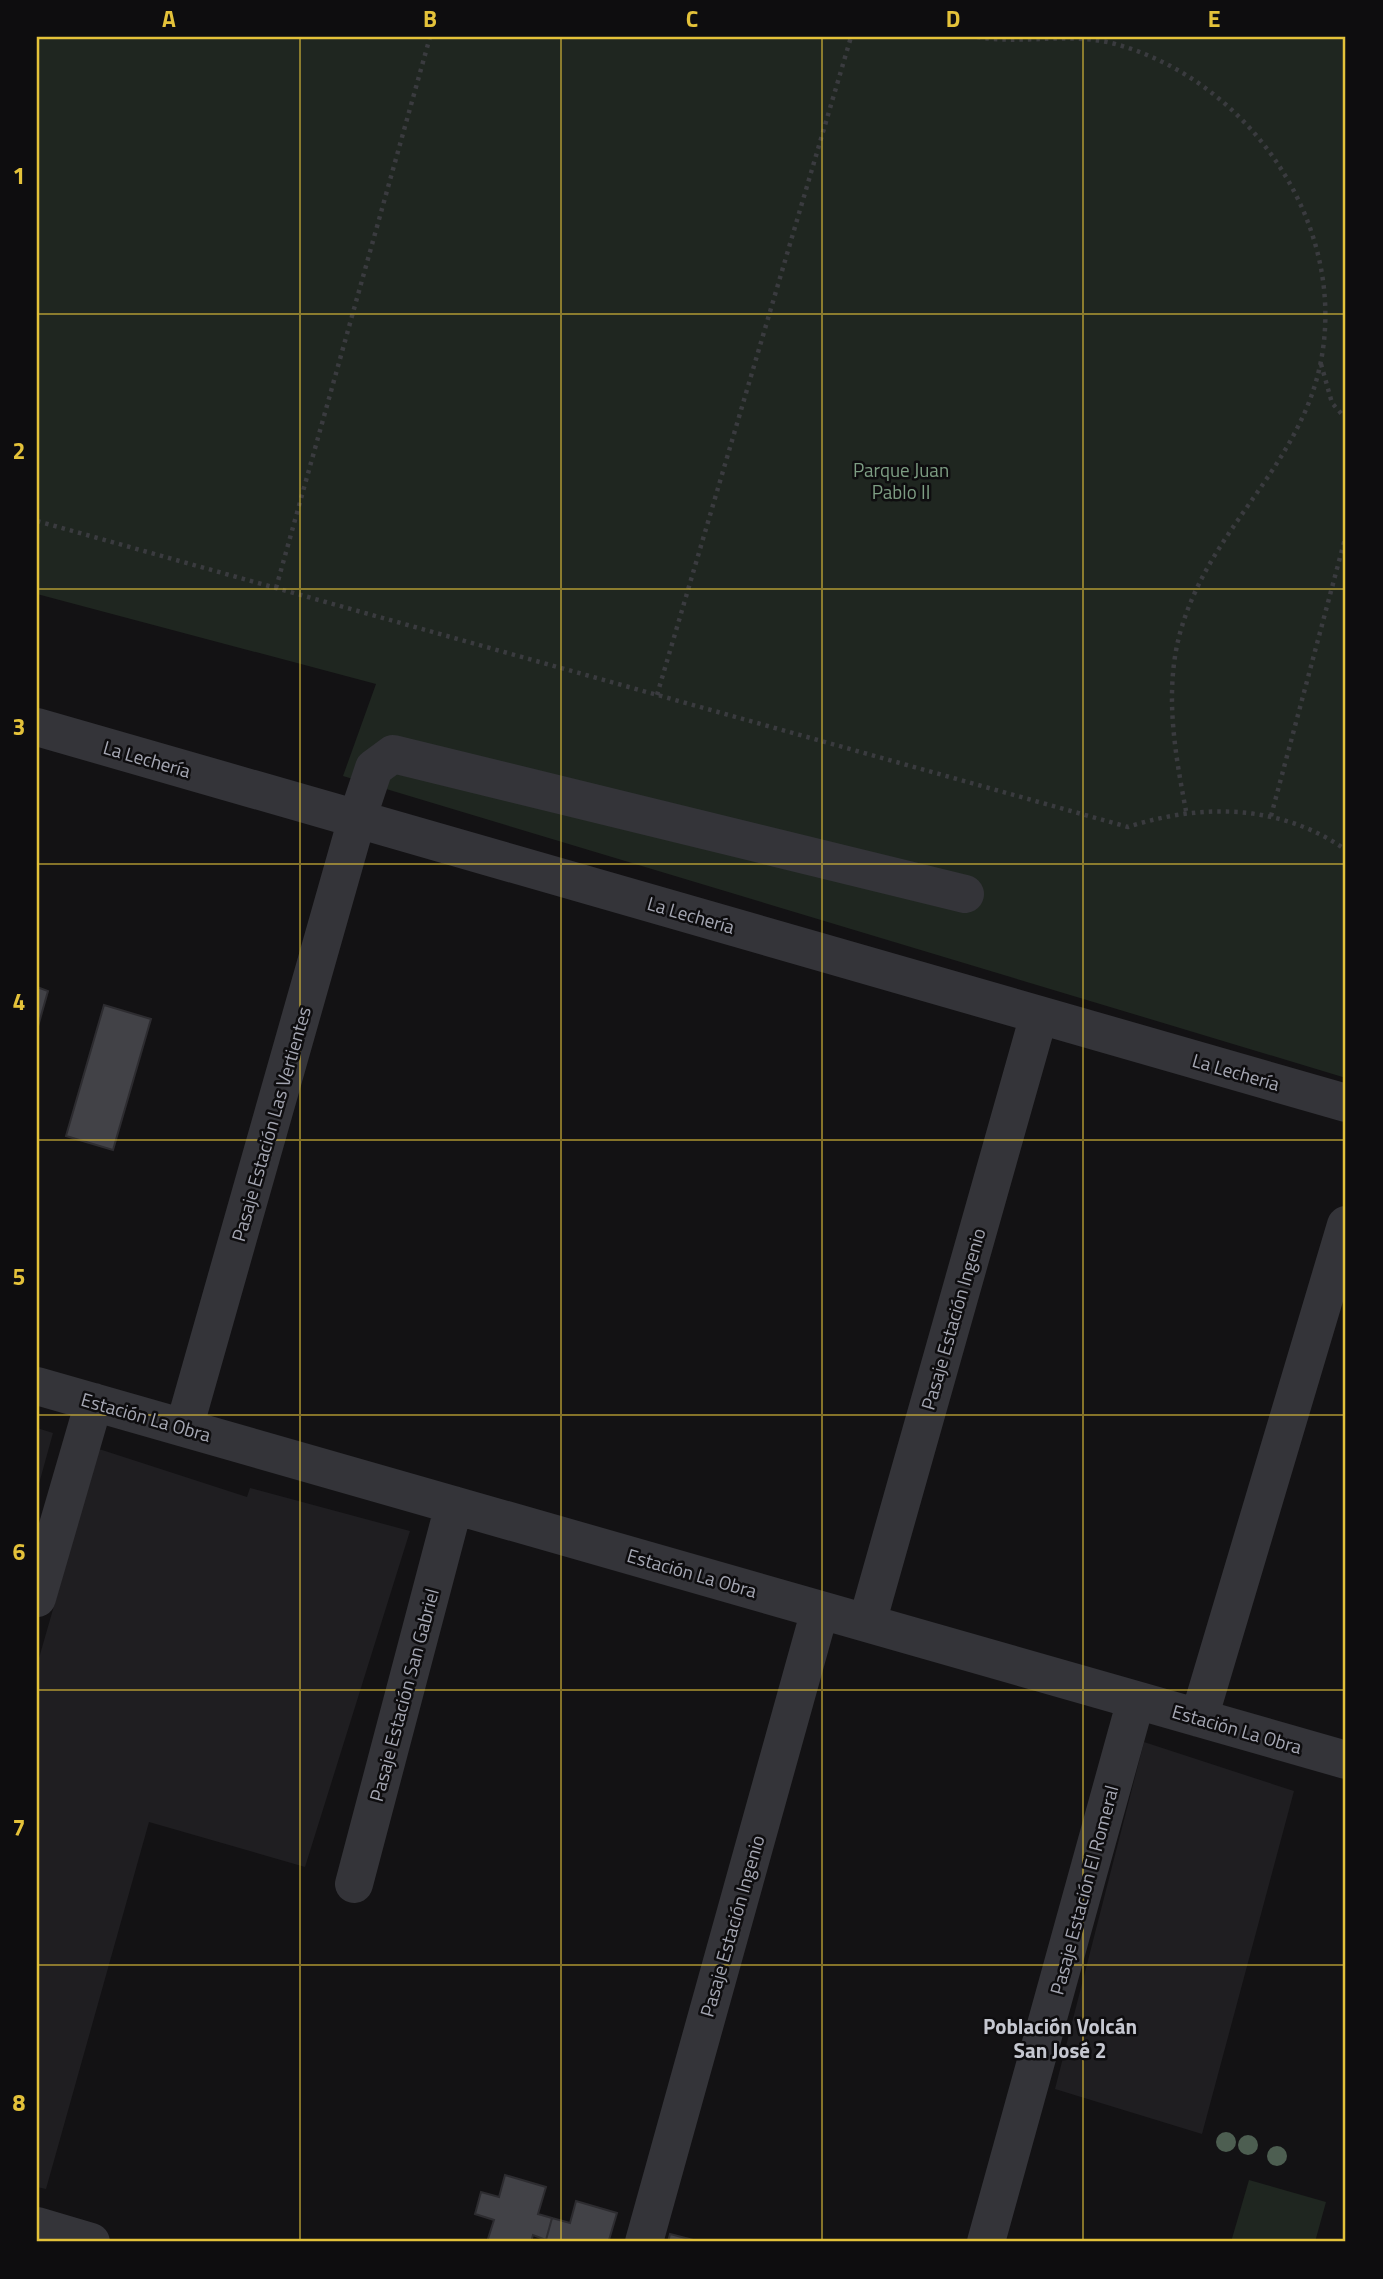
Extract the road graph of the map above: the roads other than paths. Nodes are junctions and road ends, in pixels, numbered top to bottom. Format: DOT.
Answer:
graph roads {
  1 [pos="37,727"];
  2 [pos="358,819"];
  3 [pos="965,894"];
  4 [pos="1039,1015"];
  5 [pos="1346,1103"];
  6 [pos="1346,1225"];
  7 [pos="37,1386"];
  8 [pos="94,1402"];
  9 [pos="184,1428"];
  10 [pos="454,1505"];
  11 [pos="37,1598"];
  12 [pos="820,1609"];
  13 [pos="866,1623"];
  14 [pos="1136,1700"];
  15 [pos="1199,1718"];
  16 [pos="1346,1760"];
  17 [pos="354,1884"];
  18 [pos="37,2226"];
  19 [pos="91,2242"];
  20 [pos="644,2242"];
  21 [pos="986,2242"];
  1 -- 2 [label="street, La Lechería"];
  2 -- 3 [label="street, Pasaje Estación Las Vertientes"];
  2 -- 4 [label="street, La Lechería"];
  2 -- 9 [label="street, Pasaje Estación Las Vertientes"];
  4 -- 5 [label="street, La Lechería"];
  4 -- 13 [label="street, Pasaje Estación Ingenio"];
  6 -- 15 [label="street"];
  7 -- 8 [label="street, Estación La Obra"];
  8 -- 9 [label="street, Estación La Obra"];
  8 -- 11 [label="street"];
  9 -- 10 [label="street, Estación La Obra"];
  10 -- 12 [label="street, Estación La Obra"];
  10 -- 17 [label="street, Pasaje Estación San Gabriel"];
  12 -- 13 [label="street, Estación La Obra"];
  12 -- 20 [label="street, Pasaje Estación Ingenio"];
  13 -- 14 [label="street, Estación La Obra"];
  14 -- 15 [label="street, Estación La Obra"];
  14 -- 21 [label="street, Pasaje Estación El Romeral"];
  15 -- 16 [label="street, Estación La Obra"];
  18 -- 19 [label="street"];
}
